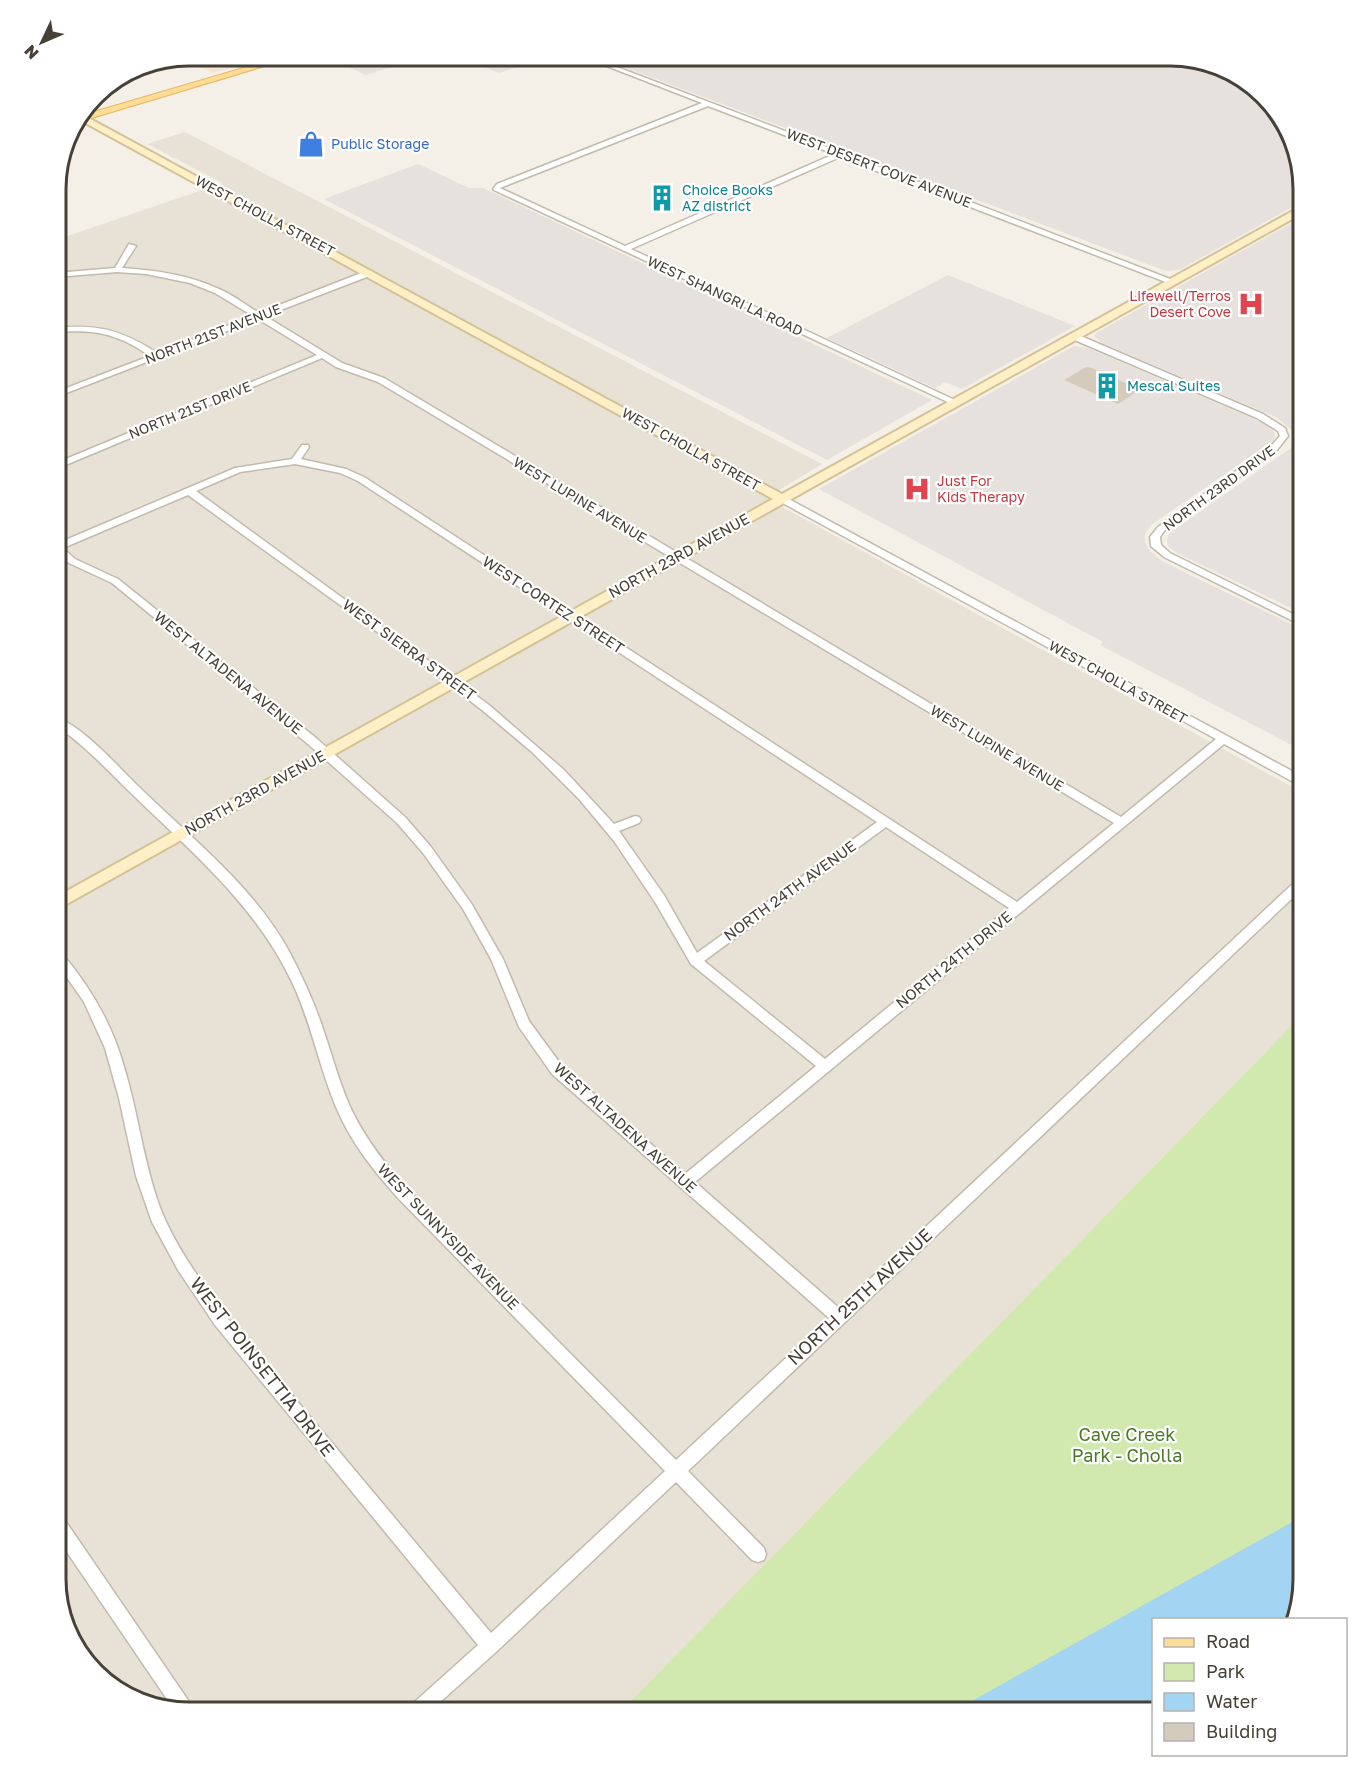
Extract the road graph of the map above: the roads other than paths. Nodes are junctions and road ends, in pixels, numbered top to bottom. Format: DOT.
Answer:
graph roads {
  1 [pos="256,66"];
  2 [pos="611,66"];
  3 [pos="709,103"];
  4 [pos="90,115"];
  5 [pos="86,121"];
  6 [pos="843,153"];
  7 [pos="1293,218"];
  8 [pos="132,246"];
  9 [pos="624,249"];
  10 [pos="117,270"];
  11 [pos="369,273"];
  12 [pos="66,274"];
  13 [pos="1174,282"];
  14 [pos="258,316"];
  15 [pos="66,329"];
  16 [pos="1072,336"];
  17 [pos="323,355"];
  18 [pos="156,356"];
  19 [pos="66,391"];
  20 [pos="954,402"];
  21 [pos="305,447"];
  22 [pos="66,462"];
  23 [pos="295,462"];
  24 [pos="188,490"];
  25 [pos="782,499"];
  26 [pos="66,544"];
  27 [pos="66,556"];
  28 [pos="677,557"];
  29 [pos="571,616"];
  30 [pos="1293,618"];
  31 [pos="454,683"];
  32 [pos="66,729"];
  33 [pos="1223,739"];
  34 [pos="327,753"];
  35 [pos="1293,776"];
  36 [pos="635,819"];
  37 [pos="885,822"];
  38 [pos="1121,822"];
  39 [pos="613,829"];
  40 [pos="181,833"];
  41 [pos="1293,890"];
  42 [pos="66,898"];
  43 [pos="1018,908"];
  44 [pos="694,961"];
  45 [pos="66,966"];
  46 [pos="825,1066"];
  47 [pos="684,1182"];
  48 [pos="840,1318"];
  49 [pos="677,1470"];
  50 [pos="66,1536"];
  51 [pos="758,1554"];
  52 [pos="490,1646"];
  53 [pos="179,1701"];
  54 [pos="428,1702"];
  1 -- 4 [label="main road"];
  2 -- 3 [label="street, WEST DESERT COVE AVENUE"];
  3 -- 6 [label="street, WEST DESERT COVE AVENUE"];
  3 -- 9 [label="street, WEST SHANGRI LA ROAD"];
  5 -- 11 [label="street, WEST CHOLLA STREET"];
  6 -- 9 [label="street"];
  6 -- 13 [label="street, WEST DESERT COVE AVENUE"];
  7 -- 13 [label="street, NORTH 23RD AVENUE"];
  8 -- 10 [label="street"];
  9 -- 20 [label="street, WEST SHANGRI LA ROAD"];
  10 -- 12 [label="street, WEST LUPINE AVENUE"];
  10 -- 14 [label="street, WEST LUPINE AVENUE"];
  11 -- 14 [label="street, NORTH 21ST AVENUE"];
  11 -- 25 [label="street, WEST CHOLLA STREET"];
  13 -- 16 [label="street, NORTH 23RD AVENUE"];
  14 -- 17 [label="street, WEST LUPINE AVENUE"];
  14 -- 18 [label="street, NORTH 21ST AVENUE"];
  15 -- 18 [label="street"];
  16 -- 20 [label="street, NORTH 23RD AVENUE"];
  16 -- 30 [label="street, NORTH 23RD DRIVE"];
  17 -- 22 [label="street, NORTH 21ST DRIVE"];
  17 -- 28 [label="street, WEST LUPINE AVENUE"];
  18 -- 19 [label="street, NORTH 21ST AVENUE"];
  20 -- 25 [label="street, NORTH 23RD AVENUE"];
  21 -- 23 [label="street"];
  23 -- 24 [label="street, WEST CORTEZ STREET"];
  23 -- 29 [label="street, WEST CORTEZ STREET"];
  24 -- 26 [label="street, WEST CORTEZ STREET"];
  24 -- 31 [label="street, WEST SIERRA STREET"];
  25 -- 28 [label="street, NORTH 23RD AVENUE"];
  25 -- 33 [label="street, WEST CHOLLA STREET"];
  27 -- 34 [label="street, WEST ALTADENA AVENUE"];
  28 -- 29 [label="street, NORTH 23RD AVENUE"];
  28 -- 38 [label="street, WEST LUPINE AVENUE"];
  29 -- 31 [label="street, NORTH 23RD AVENUE"];
  29 -- 37 [label="street, WEST CORTEZ STREET"];
  31 -- 34 [label="street, NORTH 23RD AVENUE"];
  31 -- 39 [label="street, WEST SIERRA STREET"];
  32 -- 40 [label="street, WEST SUNNYSIDE AVENUE"];
  33 -- 35 [label="street, WEST CHOLLA STREET"];
  33 -- 38 [label="street, NORTH 24TH DRIVE"];
  34 -- 40 [label="street, NORTH 23RD AVENUE"];
  34 -- 47 [label="street, WEST ALTADENA AVENUE"];
  36 -- 39 [label="street"];
  37 -- 43 [label="street, WEST CORTEZ STREET"];
  37 -- 44 [label="street, NORTH 24TH AVENUE"];
  38 -- 43 [label="street, NORTH 24TH DRIVE"];
  39 -- 44 [label="street, WEST SIERRA STREET"];
  40 -- 42 [label="street, NORTH 23RD AVENUE"];
  40 -- 49 [label="street, WEST SUNNYSIDE AVENUE"];
  41 -- 48 [label="street, NORTH 25TH AVENUE"];
  43 -- 46 [label="street, NORTH 24TH DRIVE"];
  44 -- 46 [label="street, WEST SIERRA STREET"];
  45 -- 52 [label="street, WEST POINSETTIA DRIVE"];
  46 -- 47 [label="street, NORTH 24TH DRIVE"];
  47 -- 48 [label="street, WEST ALTADENA AVENUE"];
  48 -- 49 [label="street, NORTH 25TH AVENUE"];
  49 -- 51 [label="street, WEST SUNNYSIDE AVENUE"];
  49 -- 52 [label="street, NORTH 25TH AVENUE"];
  50 -- 53 [label="street"];
  52 -- 54 [label="street, NORTH 25TH AVENUE"];
}
